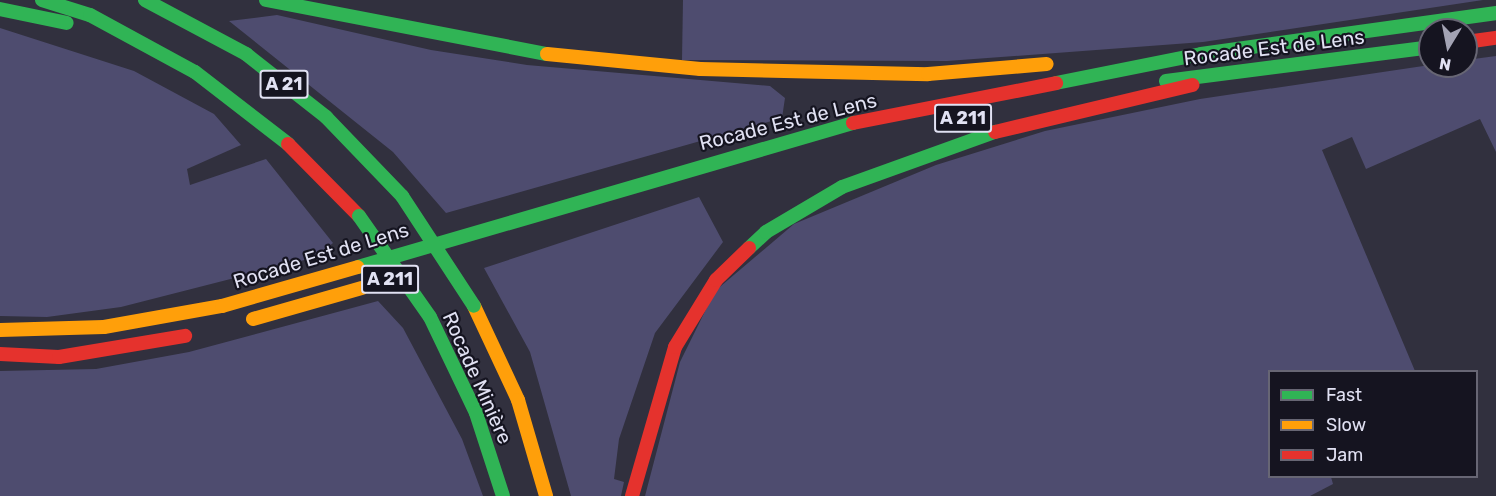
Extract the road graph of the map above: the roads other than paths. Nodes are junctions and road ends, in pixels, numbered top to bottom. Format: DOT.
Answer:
graph roads {
  1 [pos="42,0"];
  2 [pos="145,0"];
  3 [pos="266,0"];
  4 [pos="0,9"];
  5 [pos="1496,13"];
  6 [pos="137,38"];
  7 [pos="1496,38"];
  8 [pos="1478,40"];
  9 [pos="1418,49"];
  10 [pos="1201,54"];
  11 [pos="1081,61"];
  12 [pos="1058,63"];
  13 [pos="1270,69"];
  14 [pos="965,118"];
  15 [pos="826,148"];
  16 [pos="493,245"];
  17 [pos="460,256"];
  18 [pos="237,323"];
  19 [pos="0,330"];
  20 [pos="204,332"];
  21 [pos="0,354"];
  22 [pos="503,496"];
  23 [pos="546,496"];
  24 [pos="632,496"];
  1 -- 6 [label="highway, Rocade Minière / A 21"];
  2 -- 23 [label="highway, Rocade Minière / A 21, bridge"];
  3 -- 12 [label="highway"];
  4 -- 6 [label="highway"];
  5 -- 10 [label="highway, Rocade Est de Lens / A 211"];
  6 -- 22 [label="highway, Rocade Minière / A 21, bridge"];
  7 -- 8 [label="highway"];
  9 -- 13 [label="highway, Rocade Est de Lens / A 211"];
  10 -- 11 [label="highway"];
  10 -- 19 [label="highway, Rocade Est de Lens / A 211"];
  13 -- 14 [label="highway, Rocade Est de Lens / A 211"];
  13 -- 24 [label="highway"];
  15 -- 16 [label="highway, Rocade Est de Lens"];
  17 -- 18 [label="highway, Rocade Est de Lens / A 211"];
  20 -- 21 [label="highway"];
}
